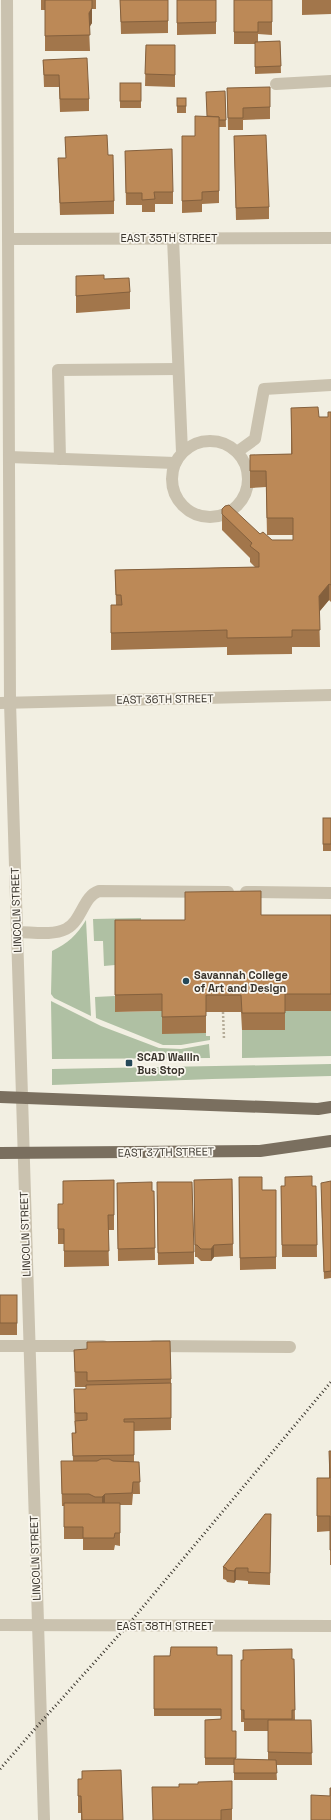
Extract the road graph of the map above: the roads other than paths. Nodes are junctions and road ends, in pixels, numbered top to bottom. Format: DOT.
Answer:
graph roads {
  1 [pos="7,0"];
  2 [pos="331,81"];
  3 [pos="276,84"];
  4 [pos="4,135"];
  5 [pos="8,238"];
  6 [pos="173,238"];
  7 [pos="331,238"];
  8 [pos="4,330"];
  9 [pos="178,369"];
  10 [pos="331,385"];
  11 [pos="182,452"];
  12 [pos="237,452"];
  13 [pos="9,458"];
  14 [pos="60,459"];
  15 [pos="174,463"];
  16 [pos="331,695"];
  17 [pos="5,702"];
  18 [pos="331,893"];
  19 [pos="17,932"];
  20 [pos="0,1097"];
  21 [pos="21,1097"];
  22 [pos="331,1107"];
  23 [pos="331,1141"];
  24 [pos="23,1152"];
  25 [pos="0,1153"];
  26 [pos="29,1345"];
  27 [pos="0,1346"];
  28 [pos="118,1346"];
  29 [pos="141,1346"];
  30 [pos="290,1347"];
  31 [pos="0,1625"];
  32 [pos="37,1625"];
  33 [pos="331,1626"];
  34 [pos="44,1820"];
  1 -- 4 [label="street, LINCOLN STREET"];
  2 -- 3 [label="street"];
  4 -- 5 [label="street, LINCOLN STREET"];
  5 -- 6 [label="street, EAST 35TH STREET"];
  5 -- 8 [label="street, LINCOLN STREET"];
  6 -- 7 [label="street, EAST 35TH STREET"];
  6 -- 9 [label="street"];
  8 -- 13 [label="street, LINCOLN STREET"];
  9 -- 11 [label="street"];
  9 -- 14 [label="street"];
  10 -- 12 [label="street"];
  11 -- 12 [label="street"];
  11 -- 15 [label="street"];
  12 -- 15 [label="street"];
  13 -- 14 [label="street"];
  13 -- 17 [label="street, LINCOLN STREET"];
  14 -- 15 [label="street"];
  16 -- 17 [label="street, EAST 36TH STREET"];
  17 -- 19 [label="street, LINCOLN STREET"];
  18 -- 19 [label="street"];
  19 -- 21 [label="street, LINCOLN STREET"];
  20 -- 21 [label="main road"];
  21 -- 22 [label="main road"];
  21 -- 24 [label="street, LINCOLN STREET"];
  23 -- 24 [label="main road, EAST 37TH STREET"];
  24 -- 25 [label="main road, EAST 37TH STREET"];
  24 -- 26 [label="street, LINCOLN STREET"];
  26 -- 27 [label="street"];
  26 -- 28 [label="street"];
  26 -- 32 [label="street, LINCOLN STREET"];
  29 -- 30 [label="street"];
  31 -- 32 [label="street, EAST 38TH STREET"];
  32 -- 33 [label="street, EAST 38TH STREET"];
  32 -- 34 [label="street, LINCOLN STREET"];
}
